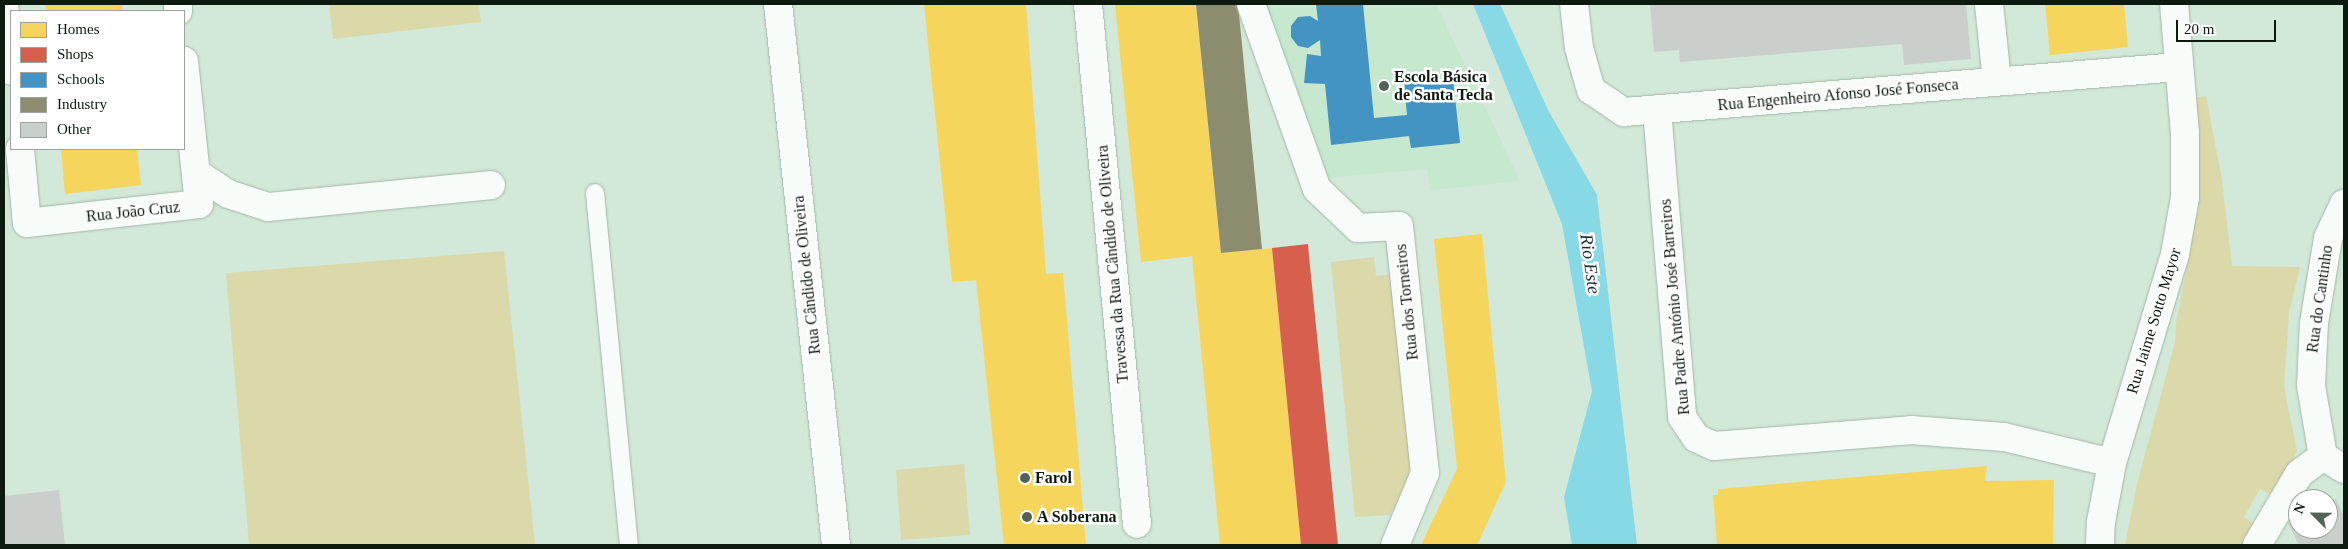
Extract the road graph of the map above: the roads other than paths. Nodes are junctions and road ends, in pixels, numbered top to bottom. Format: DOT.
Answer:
graph roads {
  1 [pos="4,4"];
  2 [pos="778,4"];
  3 [pos="1088,4"];
  4 [pos="1251,4"];
  5 [pos="1574,4"];
  6 [pos="1989,4"];
  7 [pos="2174,4"];
  8 [pos="10,61"];
  9 [pos="2179,67"];
  10 [pos="185,70"];
  11 [pos="1997,82"];
  12 [pos="1657,110"];
  13 [pos="20,150"];
  14 [pos="196,174"];
  15 [pos="491,185"];
  16 [pos="595,193"];
  17 [pos="2344,204"];
  18 [pos="2334,462"];
  19 [pos="2112,463"];
  20 [pos="1137,524"];
  21 [pos="629,545"];
  22 [pos="836,545"];
  23 [pos="1395,545"];
  24 [pos="2100,545"];
  25 [pos="2257,545"];
  1 -- 8 [label="street"];
  2 -- 22 [label="street, Rua Cândido de Oliveira"];
  3 -- 20 [label="street, Travessa da Rua Cândido de Oliveira"];
  4 -- 23 [label="street, Rua dos Torneiros"];
  5 -- 12 [label="street, Rua Engenheiro Afonso José Fonseca"];
  6 -- 11 [label="street"];
  7 -- 9 [label="street, Rua Jaime Sotto Mayor"];
  9 -- 11 [label="street, Rua Engenheiro Afonso José Fonseca"];
  9 -- 19 [label="street, Rua Jaime Sotto Mayor"];
  10 -- 14 [label="street, Rua João Cruz"];
  11 -- 12 [label="street, Rua Engenheiro Afonso José Fonseca"];
  12 -- 19 [label="street, Rua Padre António José Barreiros"];
  13 -- 14 [label="street, Rua João Cruz"];
  14 -- 15 [label="street"];
  16 -- 21 [label="lane"];
  17 -- 18 [label="street, Rua do Cantinho"];
  18 -- 25 [label="street"];
  19 -- 24 [label="street, Rua Jaime Sotto Mayor"];
}
